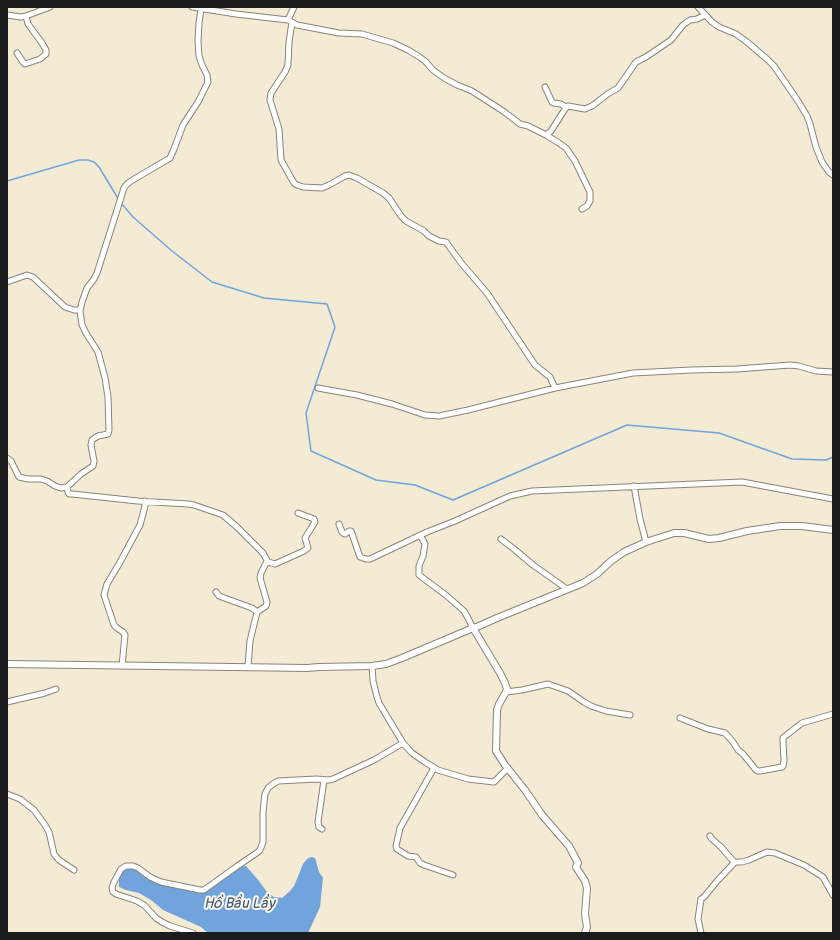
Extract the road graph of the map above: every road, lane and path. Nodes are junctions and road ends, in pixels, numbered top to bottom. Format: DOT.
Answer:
graph roads {
  1 [pos="50,7"];
  2 [pos="192,7"];
  3 [pos="294,7"];
  4 [pos="698,7"];
  5 [pos="201,9"];
  6 [pos="7,14"];
  7 [pos="705,15"];
  8 [pos="26,16"];
  9 [pos="290,21"];
  10 [pos="17,53"];
  11 [pos="545,87"];
  12 [pos="566,107"];
  13 [pos="546,135"];
  14 [pos="833,176"];
  15 [pos="582,209"];
  16 [pos="7,282"];
  17 [pos="80,310"];
  18 [pos="833,372"];
  19 [pos="318,388"];
  20 [pos="555,388"];
  21 [pos="7,458"];
  22 [pos="634,486"];
  23 [pos="67,487"];
  24 [pos="833,499"];
  25 [pos="144,501"];
  26 [pos="298,513"];
  27 [pos="339,524"];
  28 [pos="833,530"];
  29 [pos="420,535"];
  30 [pos="501,539"];
  31 [pos="646,542"];
  32 [pos="268,562"];
  33 [pos="567,589"];
  34 [pos="216,592"];
  35 [pos="257,612"];
  36 [pos="473,628"];
  37 [pos="7,664"];
  38 [pos="122,666"];
  39 [pos="248,666"];
  40 [pos="372,666"];
  41 [pos="56,689"];
  42 [pos="506,692"];
  43 [pos="7,702"];
  44 [pos="833,714"];
  45 [pos="630,715"];
  46 [pos="680,718"];
  47 [pos="402,743"];
  48 [pos="434,768"];
  49 [pos="508,768"];
  50 [pos="324,780"];
  51 [pos="7,794"];
  52 [pos="322,829"];
  53 [pos="710,836"];
  54 [pos="735,862"];
  55 [pos="74,870"];
  56 [pos="453,875"];
  57 [pos="833,896"];
  58 [pos="193,933"];
  59 [pos="585,933"];
  60 [pos="701,933"];
  1 -- 8 [label="street"];
  2 -- 5 [label="street"];
  3 -- 9 [label="street"];
  4 -- 7 [label="street"];
  5 -- 9 [label="street"];
  5 -- 17 [label="street"];
  6 -- 8 [label="street"];
  7 -- 12 [label="street"];
  7 -- 14 [label="street"];
  8 -- 10 [label="street"];
  9 -- 13 [label="street"];
  9 -- 20 [label="street"];
  11 -- 12 [label="street"];
  12 -- 13 [label="street"];
  13 -- 15 [label="street"];
  16 -- 17 [label="street"];
  17 -- 23 [label="street"];
  18 -- 20 [label="street"];
  19 -- 20 [label="street"];
  21 -- 23 [label="street"];
  22 -- 24 [label="street"];
  22 -- 29 [label="street"];
  22 -- 31 [label="street"];
  23 -- 25 [label="street"];
  25 -- 32 [label="street"];
  25 -- 38 [label="street"];
  26 -- 32 [label="street"];
  27 -- 29 [label="street"];
  28 -- 31 [label="street"];
  29 -- 36 [label="street"];
  30 -- 33 [label="street"];
  31 -- 33 [label="street"];
  32 -- 35 [label="street"];
  33 -- 36 [label="street"];
  34 -- 35 [label="street"];
  35 -- 39 [label="street"];
  36 -- 40 [label="street"];
  36 -- 42 [label="street"];
  37 -- 38 [label="street"];
  38 -- 39 [label="street"];
  39 -- 40 [label="street"];
  40 -- 47 [label="street"];
  41 -- 43 [label="street"];
  42 -- 45 [label="street"];
  42 -- 49 [label="street"];
  44 -- 46 [label="street"];
  47 -- 48 [label="street"];
  47 -- 50 [label="street"];
  48 -- 49 [label="street"];
  48 -- 56 [label="street"];
  49 -- 59 [label="street"];
  50 -- 52 [label="street"];
  50 -- 58 [label="street"];
  51 -- 55 [label="street"];
  53 -- 54 [label="street"];
  54 -- 57 [label="street"];
  54 -- 60 [label="street"];
}
